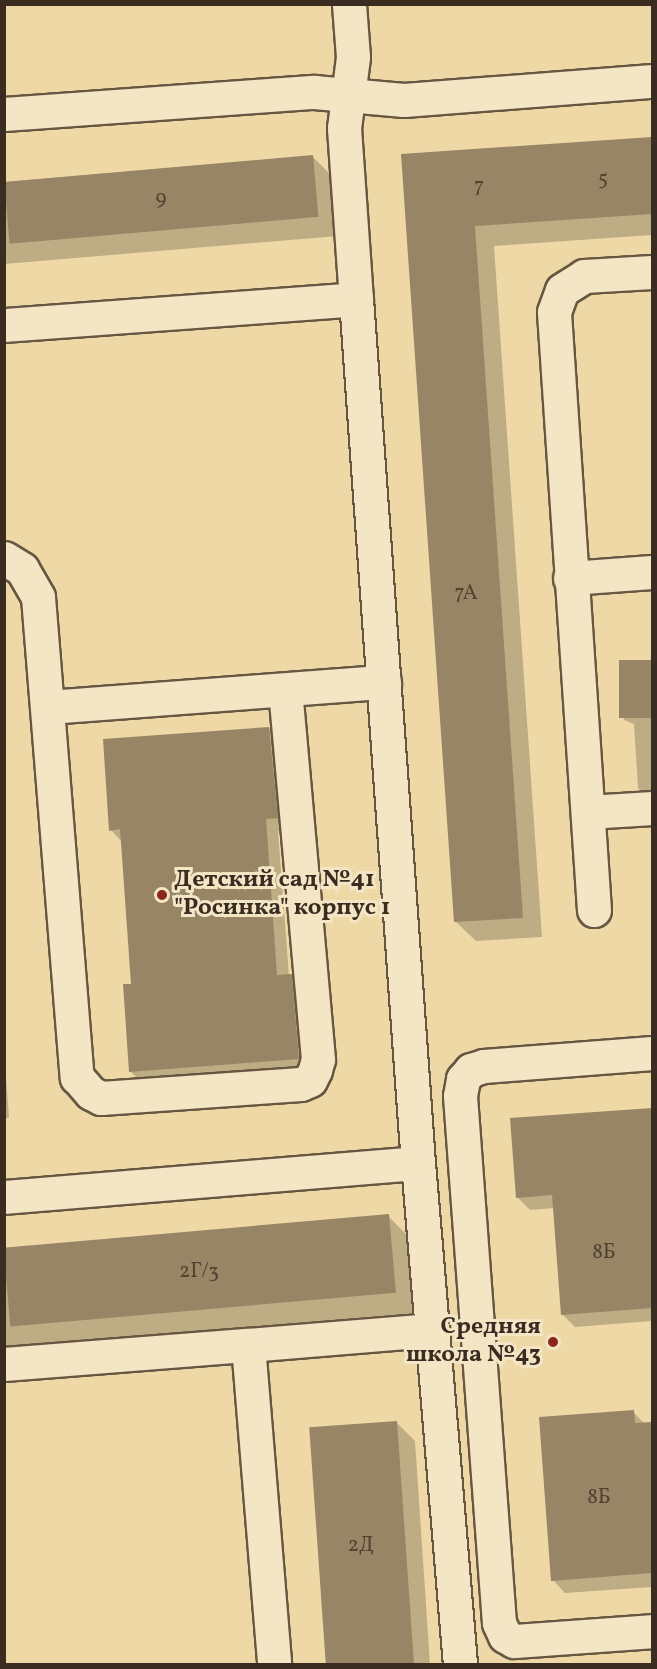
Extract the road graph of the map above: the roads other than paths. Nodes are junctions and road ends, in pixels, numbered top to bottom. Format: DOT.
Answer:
graph roads {
  1 [pos="349,4"];
  2 [pos="652,81"];
  3 [pos="348,94"];
  4 [pos="4,114"];
  5 [pos="652,272"];
  6 [pos="356,299"];
  7 [pos="4,325"];
  8 [pos="4,558"];
  9 [pos="652,572"];
  10 [pos="570,578"];
  11 [pos="384,682"];
  12 [pos="285,690"];
  13 [pos="48,707"];
  14 [pos="652,808"];
  15 [pos="588,812"];
  16 [pos="594,910"];
  17 [pos="652,1053"];
  18 [pos="418,1163"];
  19 [pos="4,1197"];
  20 [pos="432,1330"];
  21 [pos="248,1345"];
  22 [pos="4,1365"];
  23 [pos="652,1631"];
  24 [pos="274,1665"];
  25 [pos="460,1665"];
  1 -- 3 [label="lane"];
  2 -- 3 [label="lane"];
  3 -- 4 [label="lane"];
  3 -- 6 [label="lane"];
  5 -- 10 [label="lane"];
  6 -- 7 [label="lane"];
  6 -- 11 [label="lane"];
  8 -- 13 [label="lane"];
  9 -- 10 [label="lane"];
  10 -- 15 [label="lane"];
  11 -- 12 [label="lane"];
  11 -- 18 [label="lane"];
  12 -- 13 [label="lane"];
  12 -- 13 [label="lane"];
  14 -- 15 [label="lane"];
  15 -- 16 [label="lane"];
  17 -- 23 [label="lane"];
  18 -- 19 [label="lane"];
  18 -- 20 [label="lane"];
  20 -- 21 [label="lane"];
  20 -- 25 [label="lane"];
  21 -- 22 [label="lane"];
  21 -- 24 [label="lane"];
}
